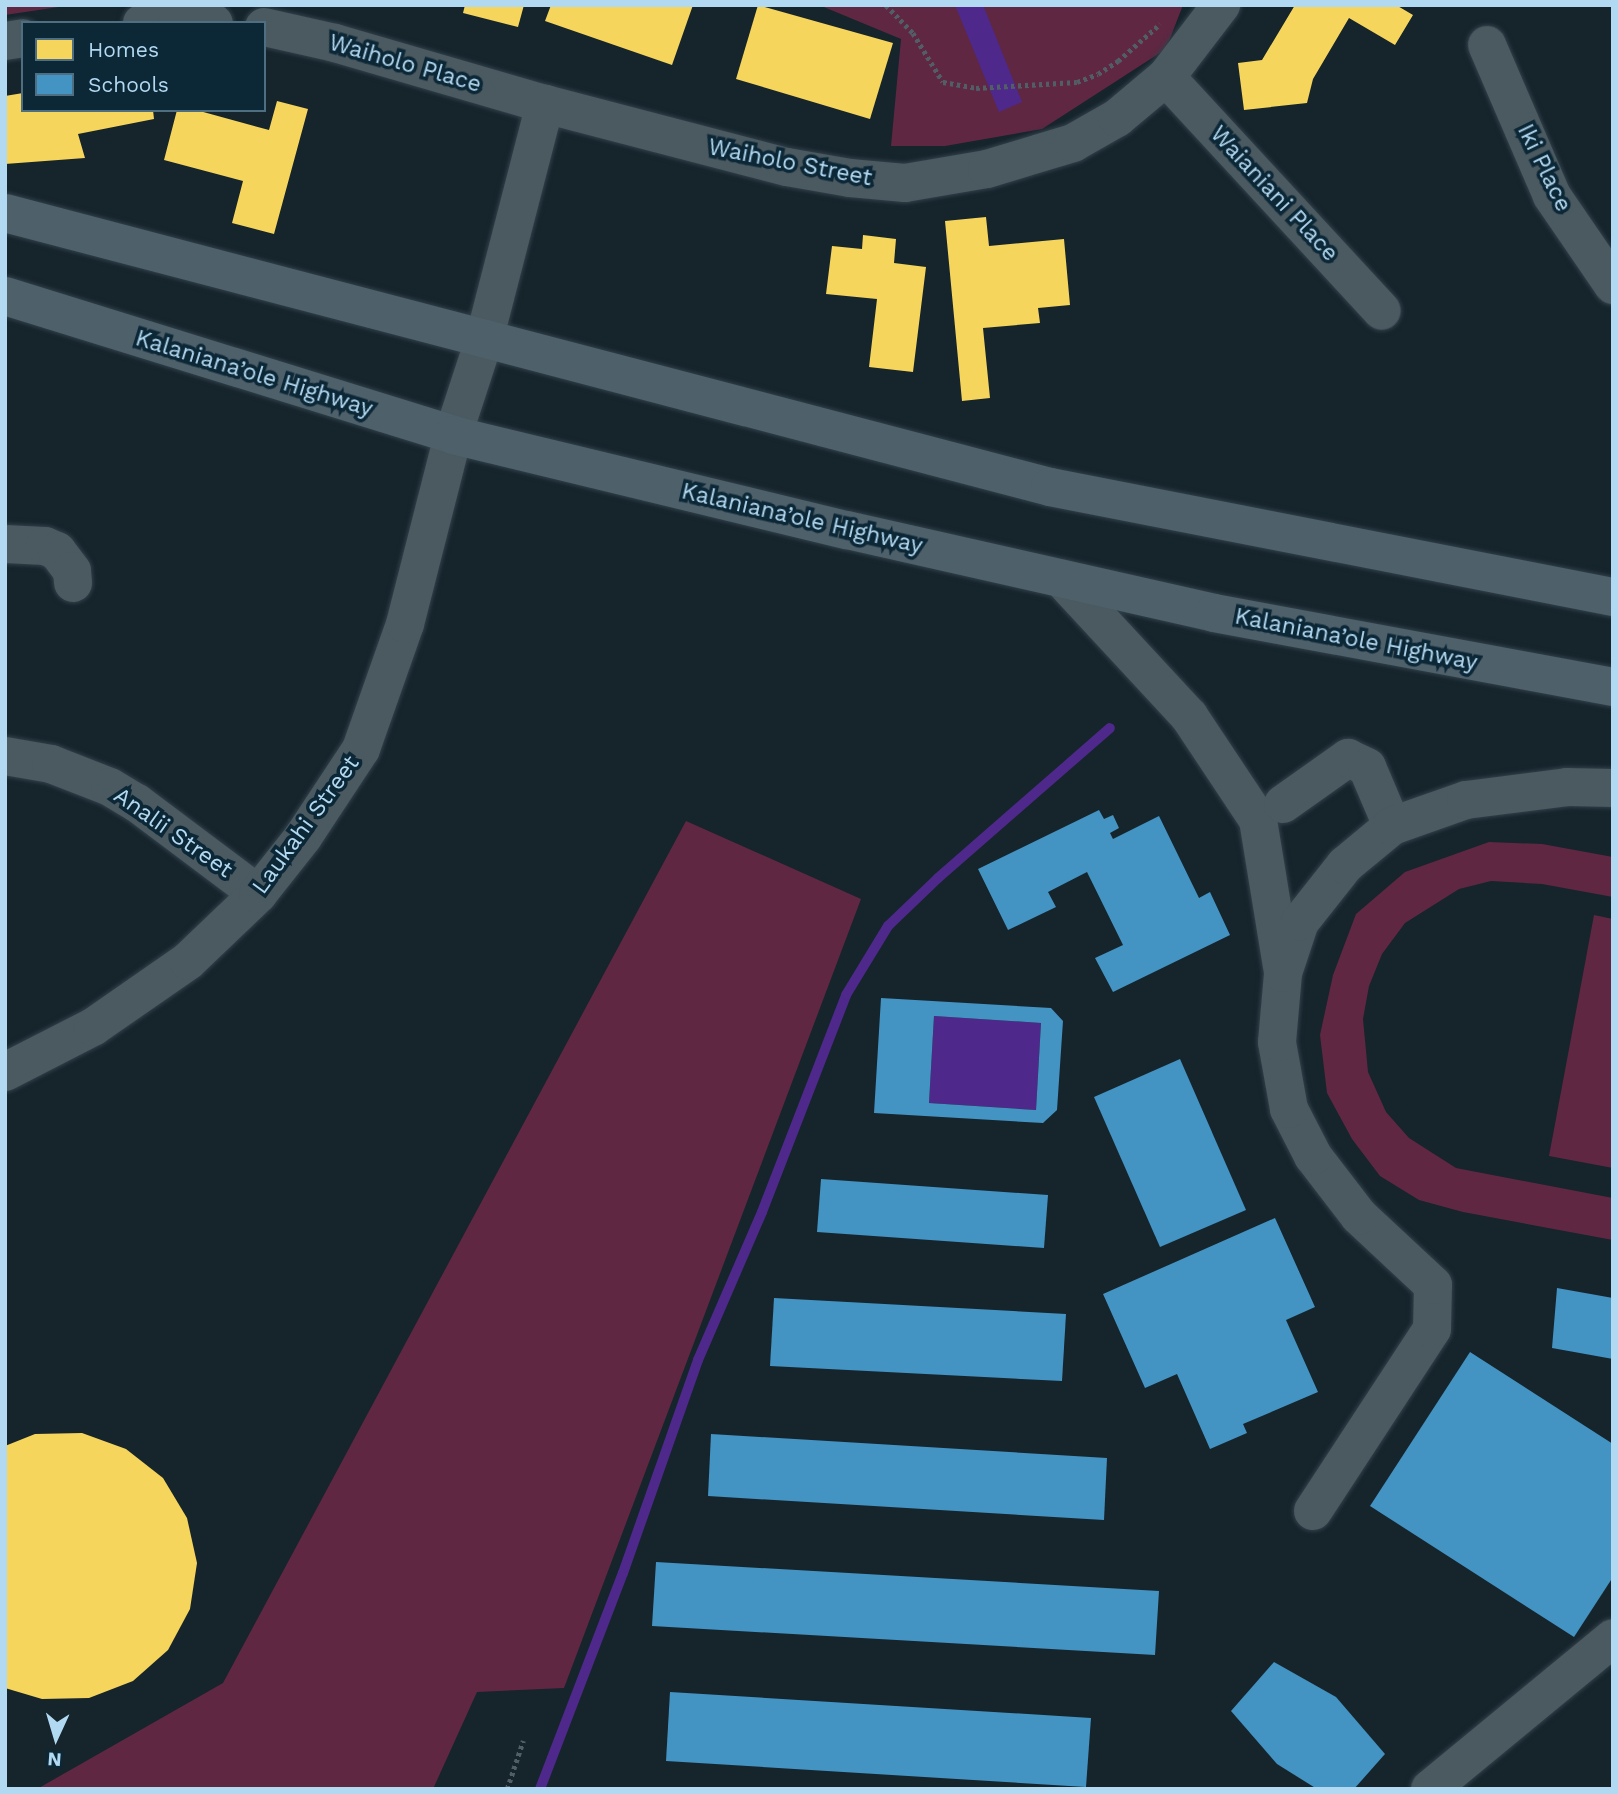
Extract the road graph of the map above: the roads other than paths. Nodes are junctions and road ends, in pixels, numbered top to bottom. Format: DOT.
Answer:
graph roads {
  1 [pos="1221,5"];
  2 [pos="165,21"];
  3 [pos="189,21"];
  4 [pos="266,27"];
  5 [pos="1488,44"];
  6 [pos="1166,77"];
  7 [pos="545,104"];
  8 [pos="5,213"];
  9 [pos="1613,285"];
  10 [pos="5,296"];
  11 [pos="1382,311"];
  12 [pos="484,340"];
  13 [pos="453,435"];
  14 [pos="5,544"];
  15 [pos="1062,579"];
  16 [pos="74,583"];
  17 [pos="1613,597"];
  18 [pos="1613,687"];
  19 [pos="5,756"];
  20 [pos="1613,788"];
  21 [pos="1283,804"];
  22 [pos="1392,826"];
  23 [pos="258,894"];
  24 [pos="1283,973"];
  25 [pos="5,1072"];
  26 [pos="1312,1511"];
  27 [pos="1613,1638"];
  28 [pos="1430,1789"];
  1 -- 6 [label="street, Waiholo Street"];
  2 -- 3 [label="street"];
  4 -- 7 [label="street, Waiholo Place"];
  5 -- 9 [label="street, Iki Place"];
  6 -- 7 [label="street, Waiholo Street"];
  6 -- 11 [label="street, Waianiani Place"];
  7 -- 12 [label="street"];
  8 -- 12 [label="highway"];
  10 -- 13 [label="highway, Kalaniana’ole Highway"];
  12 -- 13 [label="street, Laukahi Street"];
  12 -- 17 [label="highway"];
  13 -- 15 [label="highway, Kalaniana’ole Highway"];
  13 -- 23 [label="street, Laukahi Street"];
  14 -- 16 [label="street"];
  15 -- 18 [label="highway, Kalaniana’ole Highway"];
  15 -- 24 [label="street"];
  19 -- 23 [label="street, Analii Street"];
  20 -- 22 [label="street"];
  21 -- 22 [label="street"];
  22 -- 24 [label="street"];
  23 -- 25 [label="street, Laukahi Street"];
  24 -- 26 [label="street"];
  27 -- 28 [label="street"];
}
